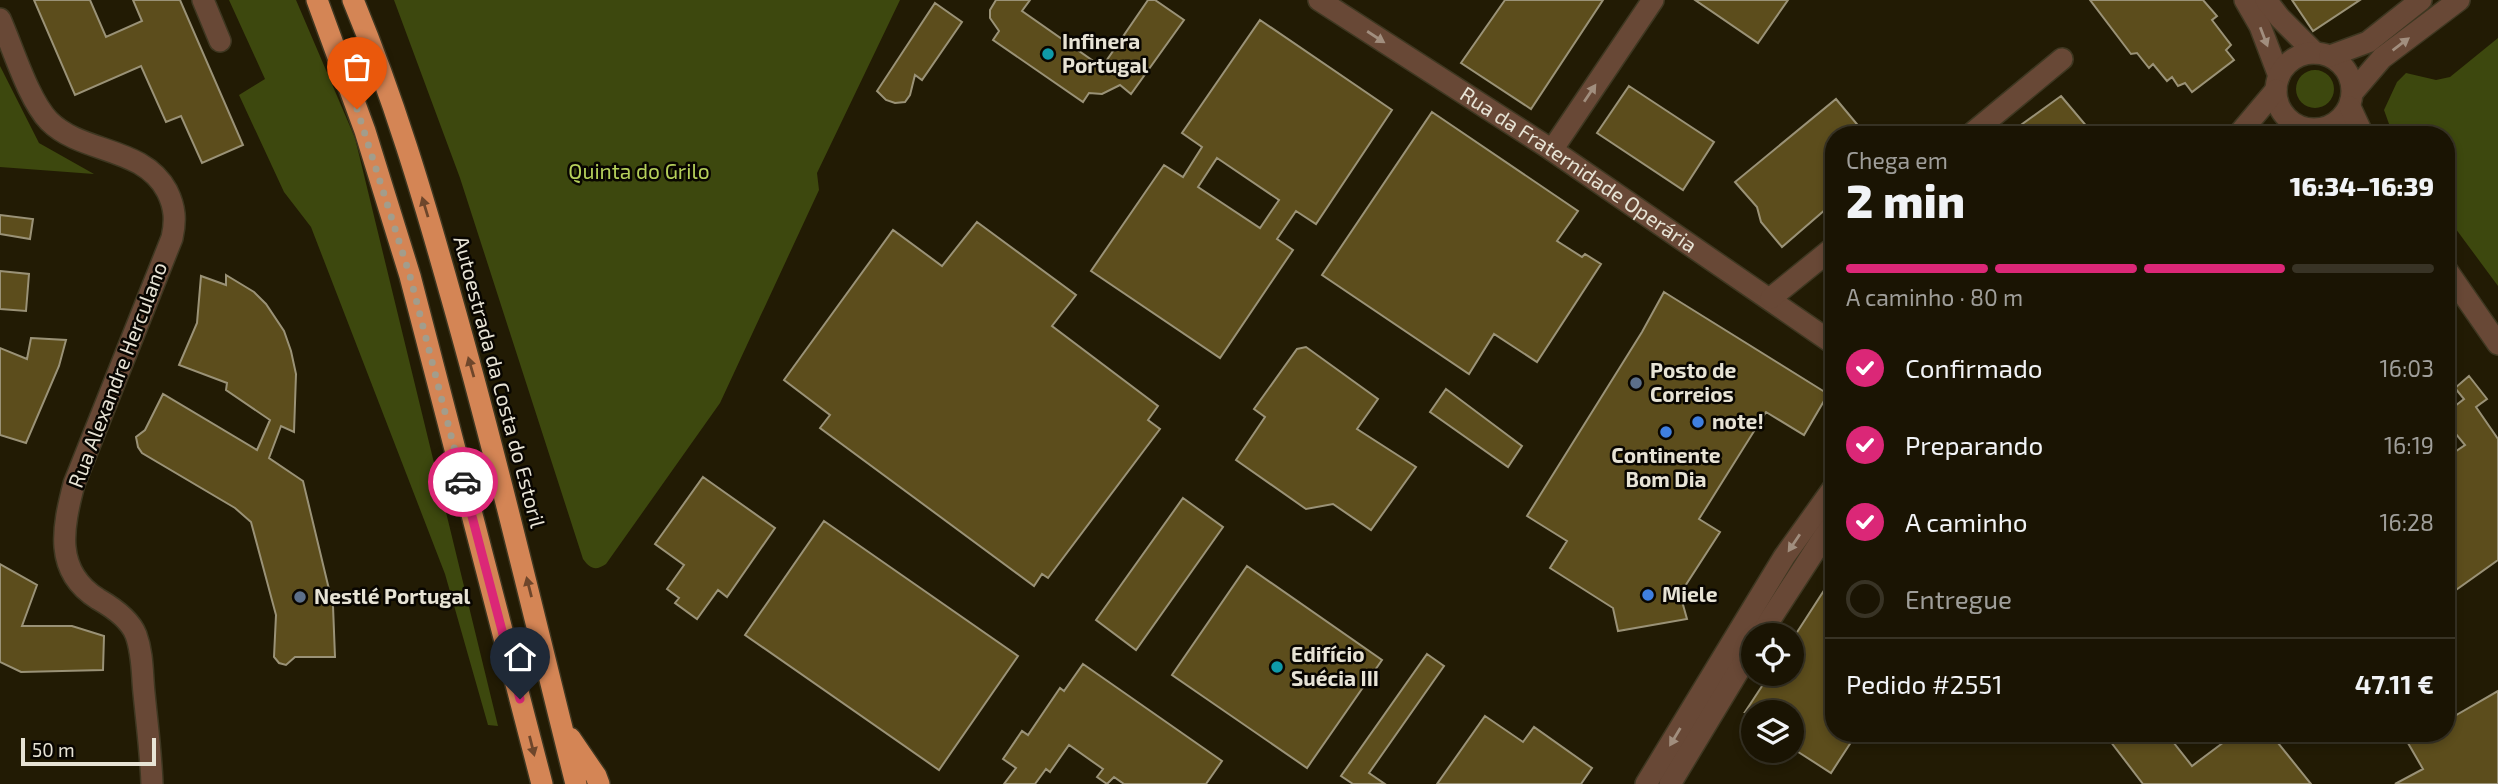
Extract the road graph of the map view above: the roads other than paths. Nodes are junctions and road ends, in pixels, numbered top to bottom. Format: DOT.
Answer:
graph roads {
  1 [pos="203,0"];
  2 [pos="317,0"];
  3 [pos="353,0"];
  4 [pos="1319,0"];
  5 [pos="1653,0"];
  6 [pos="2245,0"];
  7 [pos="2266,0"];
  8 [pos="2421,0"];
  9 [pos="2459,0"];
  10 [pos="0,19"];
  11 [pos="220,41"];
  12 [pos="2322,54"];
  13 [pos="2062,59"];
  14 [pos="2277,83"];
  15 [pos="2351,99"];
  16 [pos="1981,126"];
  17 [pos="2245,126"];
  18 [pos="2298,126"];
  19 [pos="2329,126"];
  20 [pos="2360,126"];
  21 [pos="1552,150"];
  22 [pos="1825,254"];
  23 [pos="2455,283"];
  24 [pos="1771,298"];
  25 [pos="1825,337"];
  26 [pos="2498,344"];
  27 [pos="1825,500"];
  28 [pos="1825,535"];
  29 [pos="1768,623"];
  30 [pos="1741,667"];
  31 [pos="561,725"];
  32 [pos="152,784"];
  33 [pos="542,784"];
  34 [pos="576,784"];
  35 [pos="598,784"];
  36 [pos="1646,784"];
  37 [pos="1670,784"];
  1 -- 11 [label="street"];
  2 -- 33 [label="highway, one-way"];
  31 -- 3 [label="highway, Autoestrada da Costa do Estoril, one-way"];
  4 -- 21 [label="street, Rua da Fraternidade Operária, one-way"];
  21 -- 5 [label="street, one-way"];
  6 -- 14 [label="street, one-way"];
  7 -- 12 [label="street"];
  8 -- 12 [label="street"];
  15 -- 9 [label="street, one-way"];
  10 -- 32 [label="street, Rua Alexandre Herculano"];
  12 -- 14 [label="street"];
  12 -- 15 [label="street"];
  13 -- 16 [label="street"];
  14 -- 17 [label="street"];
  14 -- 18 [label="street"];
  15 -- 19 [label="street"];
  15 -- 20 [label="street"];
  21 -- 24 [label="street, Rua da Fraternidade Operária"];
  22 -- 24 [label="street"];
  23 -- 26 [label="street"];
  24 -- 25 [label="street, Rua da Fraternidade Operária"];
  27 -- 36 [label="street, one-way"];
  28 -- 29 [label="street"];
  30 -- 37 [label="street"];
  31 -- 34 [label="highway, Autoestrada da Costa do Estoril"];
  31 -- 35 [label="highway"];
}
